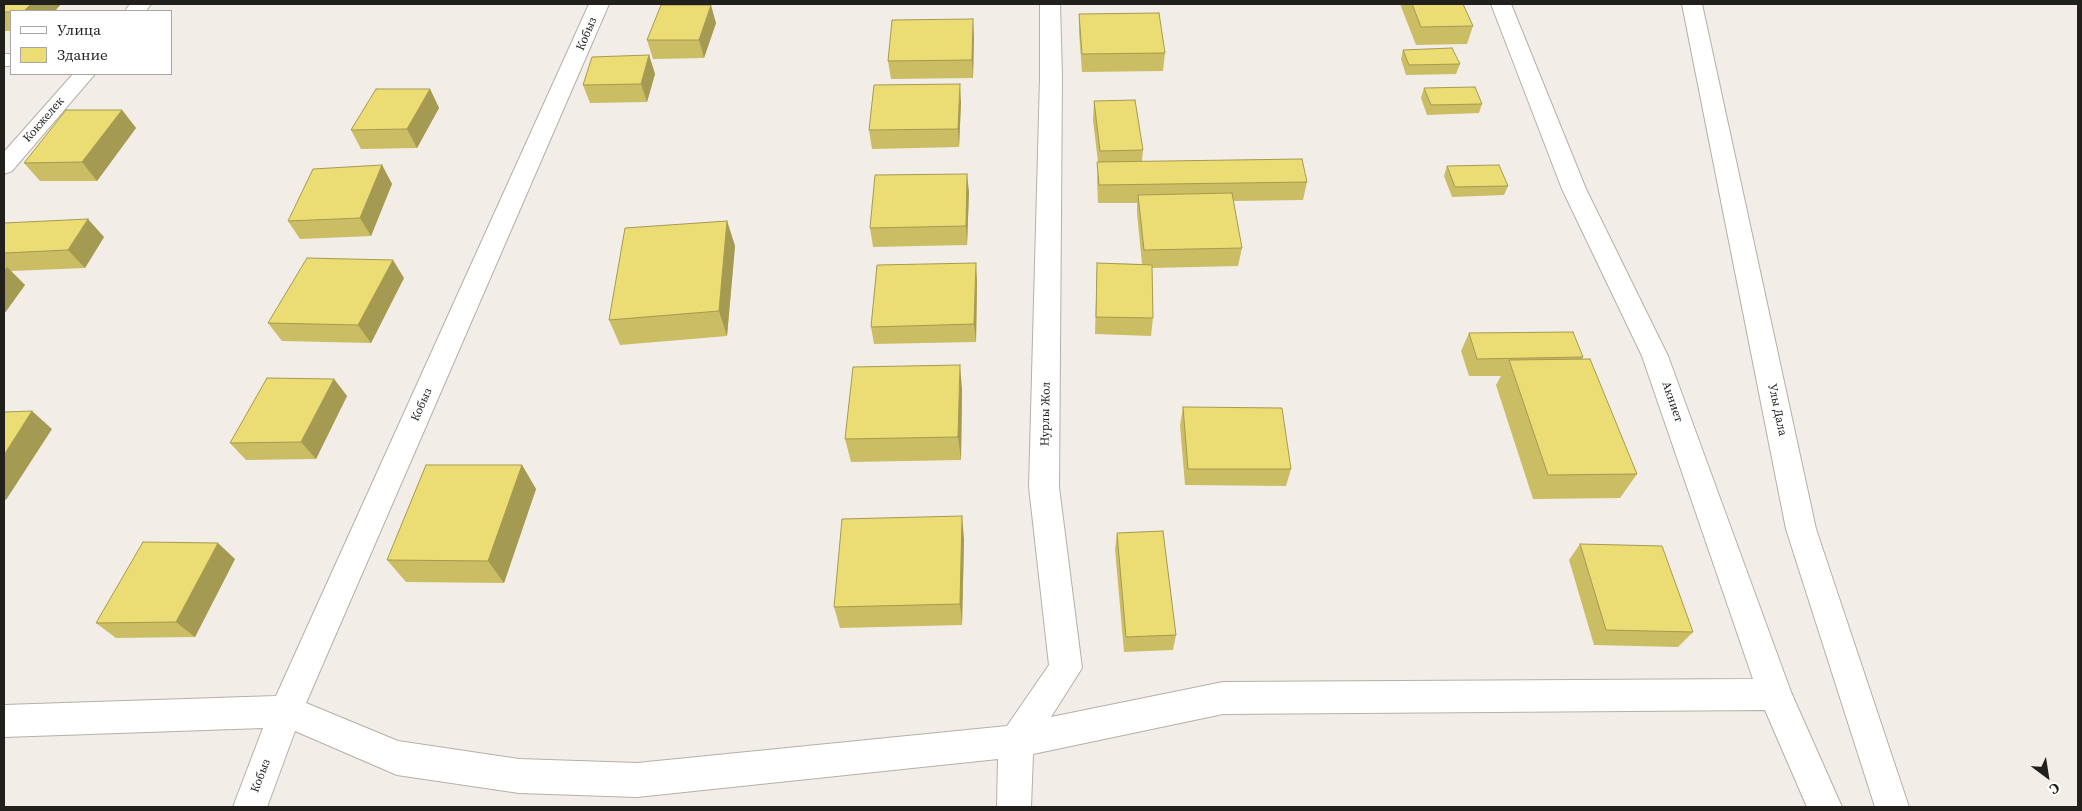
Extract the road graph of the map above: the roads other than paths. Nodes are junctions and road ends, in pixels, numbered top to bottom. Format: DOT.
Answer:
graph roads {
  1 [pos="600,4"];
  2 [pos="1050,4"];
  3 [pos="1501,4"];
  4 [pos="1692,4"];
  5 [pos="83,75"];
  6 [pos="4,166"];
  7 [pos="1775,694"];
  8 [pos="286,711"];
  9 [pos="4,721"];
  10 [pos="1016,741"];
  11 [pos="250,807"];
  12 [pos="1014,807"];
  13 [pos="1825,807"];
  14 [pos="1892,807"];
  1 -- 8 [label="street, Кобыз"];
  2 -- 10 [label="street, Нурлы Жол"];
  3 -- 7 [label="street, Акниет"];
  4 -- 14 [label="street, Улы Дала"];
  5 -- 6 [label="street, Кокжелек"];
  7 -- 10 [label="street"];
  7 -- 13 [label="street, Акниет"];
  8 -- 9 [label="street"];
  8 -- 10 [label="street"];
  8 -- 11 [label="street, Кобыз"];
  10 -- 12 [label="street"];
}
